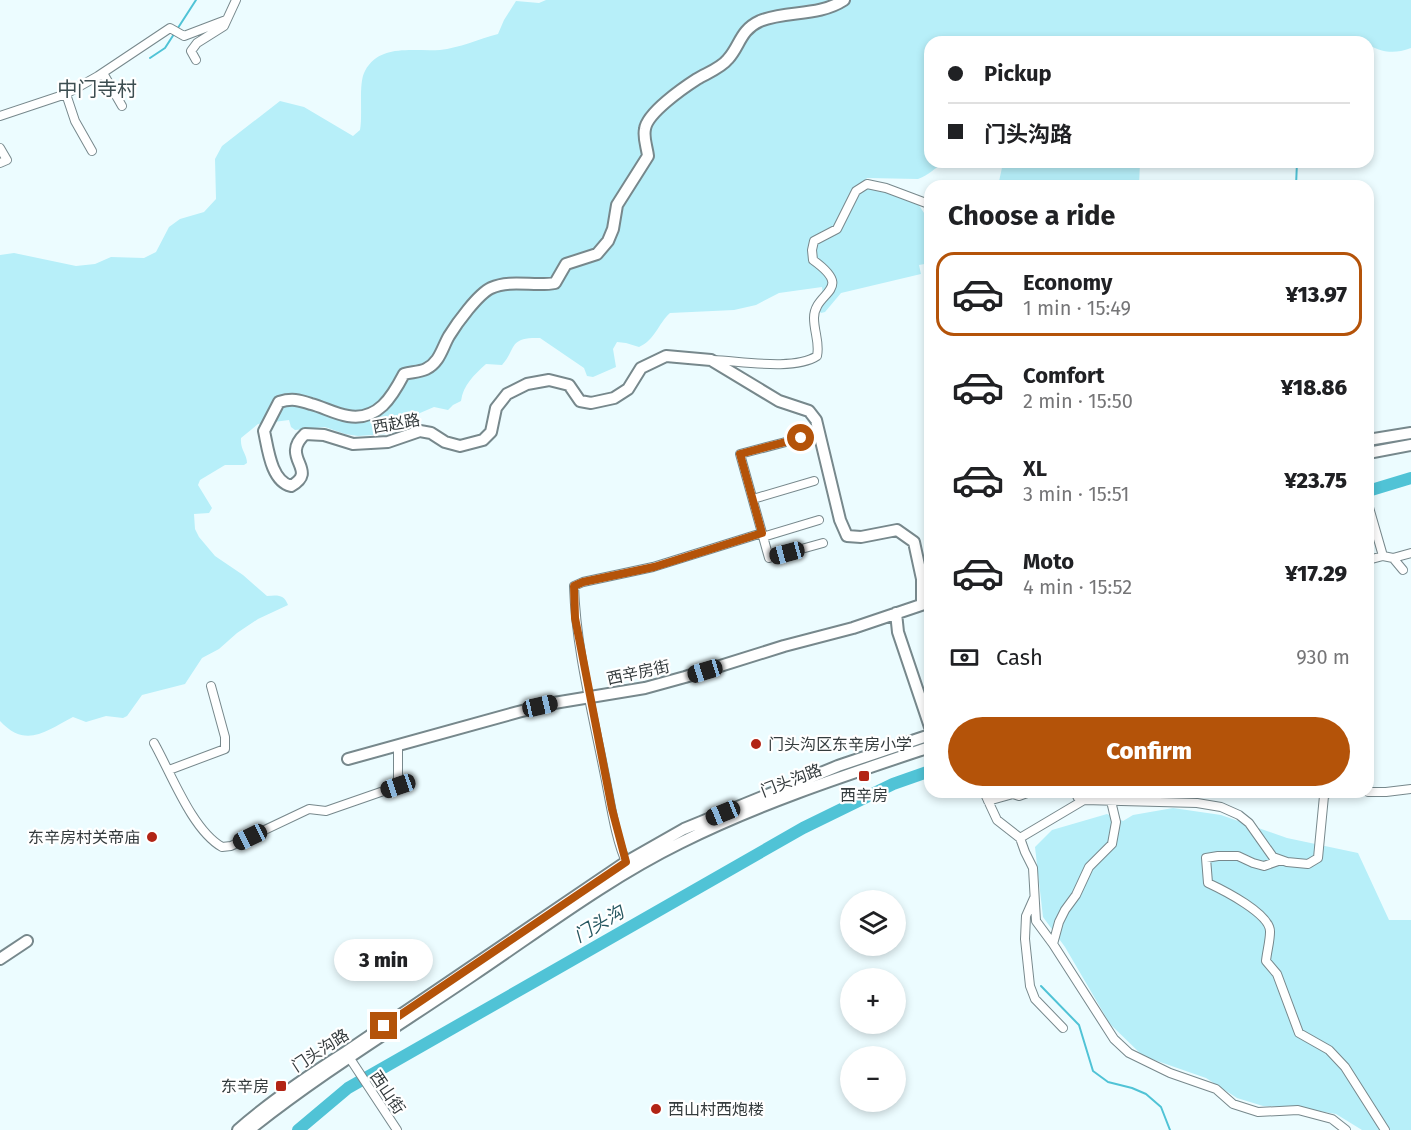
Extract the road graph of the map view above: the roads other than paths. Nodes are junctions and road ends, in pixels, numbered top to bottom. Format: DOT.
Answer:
graph roads {
  1 [pos="236,0"];
  2 [pos="844,0"];
  3 [pos="226,20"];
  4 [pos="196,60"];
  5 [pos="103,73"];
  6 [pos="66,94"];
  7 [pos="122,106"];
  8 [pos="0,116"];
  9 [pos="0,148"];
  10 [pos="92,150"];
  11 [pos="0,163"];
  12 [pos="924,202"];
  13 [pos="711,360"];
  14 [pos="1411,433"];
  15 [pos="801,438"];
  16 [pos="1374,439"];
  17 [pos="1411,445"];
  18 [pos="1374,452"];
  19 [pos="814,481"];
  20 [pos="753,499"];
  21 [pos="819,520"];
  22 [pos="1374,525"];
  23 [pos="762,535"];
  24 [pos="823,543"];
  25 [pos="1411,553"];
  26 [pos="1383,556"];
  27 [pos="1374,558"];
  28 [pos="1393,558"];
  29 [pos="1403,570"];
  30 [pos="924,591"];
  31 [pos="924,604"];
  32 [pos="896,613"];
  33 [pos="211,686"];
  34 [pos="590,698"];
  35 [pos="924,709"];
  36 [pos="924,737"];
  37 [pos="154,742"];
  38 [pos="398,746"];
  39 [pos="924,749"];
  40 [pos="348,759"];
  41 [pos="169,770"];
  42 [pos="1411,789"];
  43 [pos="1374,792"];
  44 [pos="987,798"];
  45 [pos="997,798"];
  46 [pos="1324,798"];
  47 [pos="988,801"];
  48 [pos="1111,801"];
  49 [pos="1020,838"];
  50 [pos="1281,860"];
  51 [pos="628,866"];
  52 [pos="1034,898"];
  53 [pos="27,941"];
  54 [pos="1053,944"];
  55 [pos="0,959"];
  56 [pos="1064,1028"];
  57 [pos="348,1055"];
  58 [pos="238,1130"];
  59 [pos="249,1130"];
  60 [pos="397,1130"];
  61 [pos="1346,1130"];
  62 [pos="1385,1130"];
  1 -- 3 [label="street"];
  2 -- 13 [label="street, 西赵路"];
  3 -- 4 [label="street"];
  3 -- 5 [label="street"];
  5 -- 6 [label="street"];
  5 -- 7 [label="street"];
  6 -- 8 [label="street"];
  6 -- 10 [label="street"];
  9 -- 11 [label="street"];
  12 -- 13 [label="street"];
  13 -- 30 [label="street, 西赵路"];
  14 -- 16 [label="street"];
  15 -- 20 [label="street"];
  17 -- 18 [label="street"];
  19 -- 20 [label="street"];
  20 -- 23 [label="street"];
  21 -- 23 [label="street"];
  22 -- 26 [label="street"];
  23 -- 24 [label="street"];
  23 -- 34 [label="street"];
  25 -- 28 [label="street"];
  26 -- 27 [label="street"];
  26 -- 28 [label="street"];
  28 -- 29 [label="street"];
  31 -- 32 [label="street, 西辛房街"];
  32 -- 34 [label="street, 西辛房街"];
  32 -- 35 [label="street"];
  33 -- 41 [label="street"];
  34 -- 38 [label="street, 西辛房街"];
  34 -- 51 [label="street"];
  36 -- 51 [label="street, 门头沟路"];
  37 -- 41 [label="street"];
  38 -- 40 [label="street, 西辛房街"];
  38 -- 41 [label="street"];
  39 -- 51 [label="street, 门头沟路"];
  42 -- 43 [label="street"];
  44 -- 47 [label="street"];
  45 -- 47 [label="street"];
  46 -- 50 [label="street"];
  47 -- 49 [label="street"];
  48 -- 49 [label="street"];
  48 -- 50 [label="street"];
  48 -- 54 [label="street"];
  49 -- 52 [label="street"];
  50 -- 62 [label="street"];
  51 -- 57 [label="street, 门头沟路"];
  52 -- 54 [label="street"];
  52 -- 56 [label="street"];
  53 -- 55 [label="street"];
  54 -- 61 [label="street"];
  57 -- 58 [label="street, 门头沟路"];
  57 -- 59 [label="street, 门头沟路"];
  57 -- 60 [label="street, 西山街"];
}
